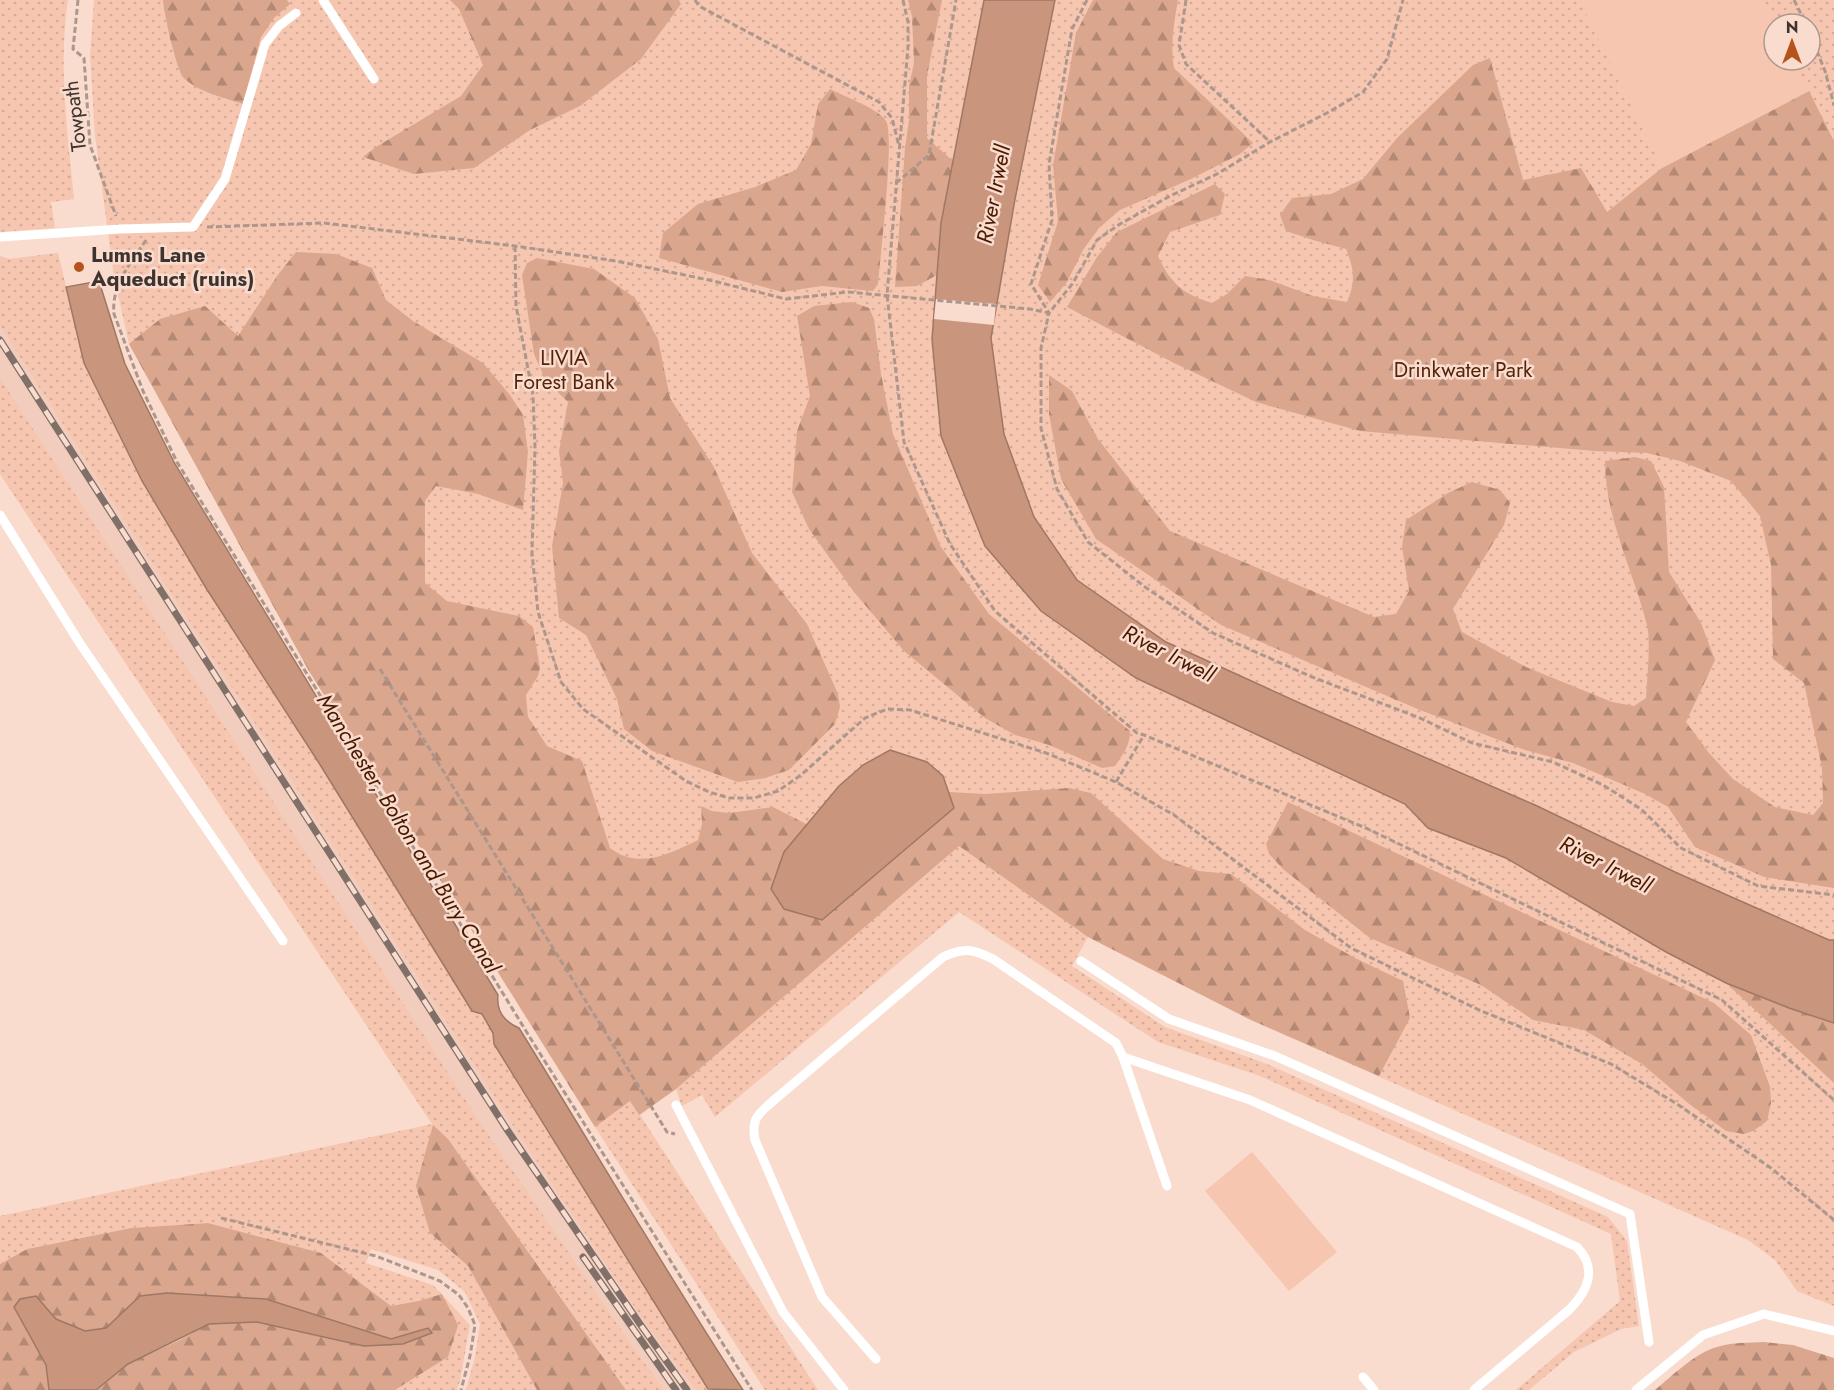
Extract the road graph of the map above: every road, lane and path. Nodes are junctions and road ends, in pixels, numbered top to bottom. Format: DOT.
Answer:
graph roads {
  1 [pos="78,0"];
  2 [pos="322,0"];
  3 [pos="695,0"];
  4 [pos="903,0"];
  5 [pos="956,0"];
  6 [pos="1087,0"];
  7 [pos="1186,0"];
  8 [pos="1403,0"];
  9 [pos="296,13"];
  10 [pos="1822,64"];
  11 [pos="374,79"];
  12 [pos="1834,105"];
  13 [pos="1270,142"];
  14 [pos="899,148"];
  15 [pos="896,183"];
  16 [pos="194,227"];
  17 [pos="153,228"];
  18 [pos="120,229"];
  19 [pos="0,237"];
  20 [pos="515,246"];
  21 [pos="887,296"];
  22 [pos="1049,313"];
  23 [pos="0,515"];
  24 [pos="380,669"];
  25 [pos="1144,735"];
  26 [pos="1116,782"];
  27 [pos="1834,895"];
  28 [pos="283,941"];
  29 [pos="1081,961"];
  30 [pos="1123,1057"];
  31 [pos="1834,1100"];
  32 [pos="676,1105"];
  33 [pos="694,1139"];
  34 [pos="1167,1186"];
  35 [pos="221,1218"];
  36 [pos="1834,1220"];
  37 [pos="1834,1331"];
  38 [pos="1649,1342"];
  39 [pos="876,1359"];
  40 [pos="1363,1377"];
  41 [pos="461,1390"];
  42 [pos="752,1390"];
  43 [pos="844,1390"];
  44 [pos="1374,1390"];
  45 [pos="1474,1390"];
  46 [pos="1636,1390"];
  1 -- 18 [label="path, Towpath"];
  2 -- 11 [label="lane"];
  3 -- 14 [label="path"];
  4 -- 14 [label="path"];
  5 -- 15 [label="path"];
  6 -- 22 [label="path"];
  7 -- 13 [label="path"];
  8 -- 13 [label="path"];
  9 -- 16 [label="lane"];
  10 -- 12 [label="path"];
  13 -- 22 [label="path"];
  14 -- 15 [label="path"];
  15 -- 21 [label="path"];
  16 -- 17 [label="lane"];
  16 -- 20 [label="path"];
  17 -- 18 [label="lane"];
  17 -- 42 [label="path"];
  18 -- 19 [label="lane"];
  20 -- 21 [label="path"];
  20 -- 26 [label="path"];
  21 -- 22 [label="path"];
  21 -- 25 [label="path"];
  22 -- 27 [label="path"];
  23 -- 28 [label="lane"];
  24 -- 33 [label="path"];
  25 -- 26 [label="path"];
  25 -- 31 [label="path"];
  26 -- 36 [label="path"];
  29 -- 38 [label="lane"];
  30 -- 34 [label="lane"];
  30 -- 39 [label="lane"];
  30 -- 45 [label="lane"];
  32 -- 33 [label="lane"];
  33 -- 43 [label="lane"];
  35 -- 41 [label="path"];
  37 -- 46 [label="lane"];
  40 -- 44 [label="lane"];
}
